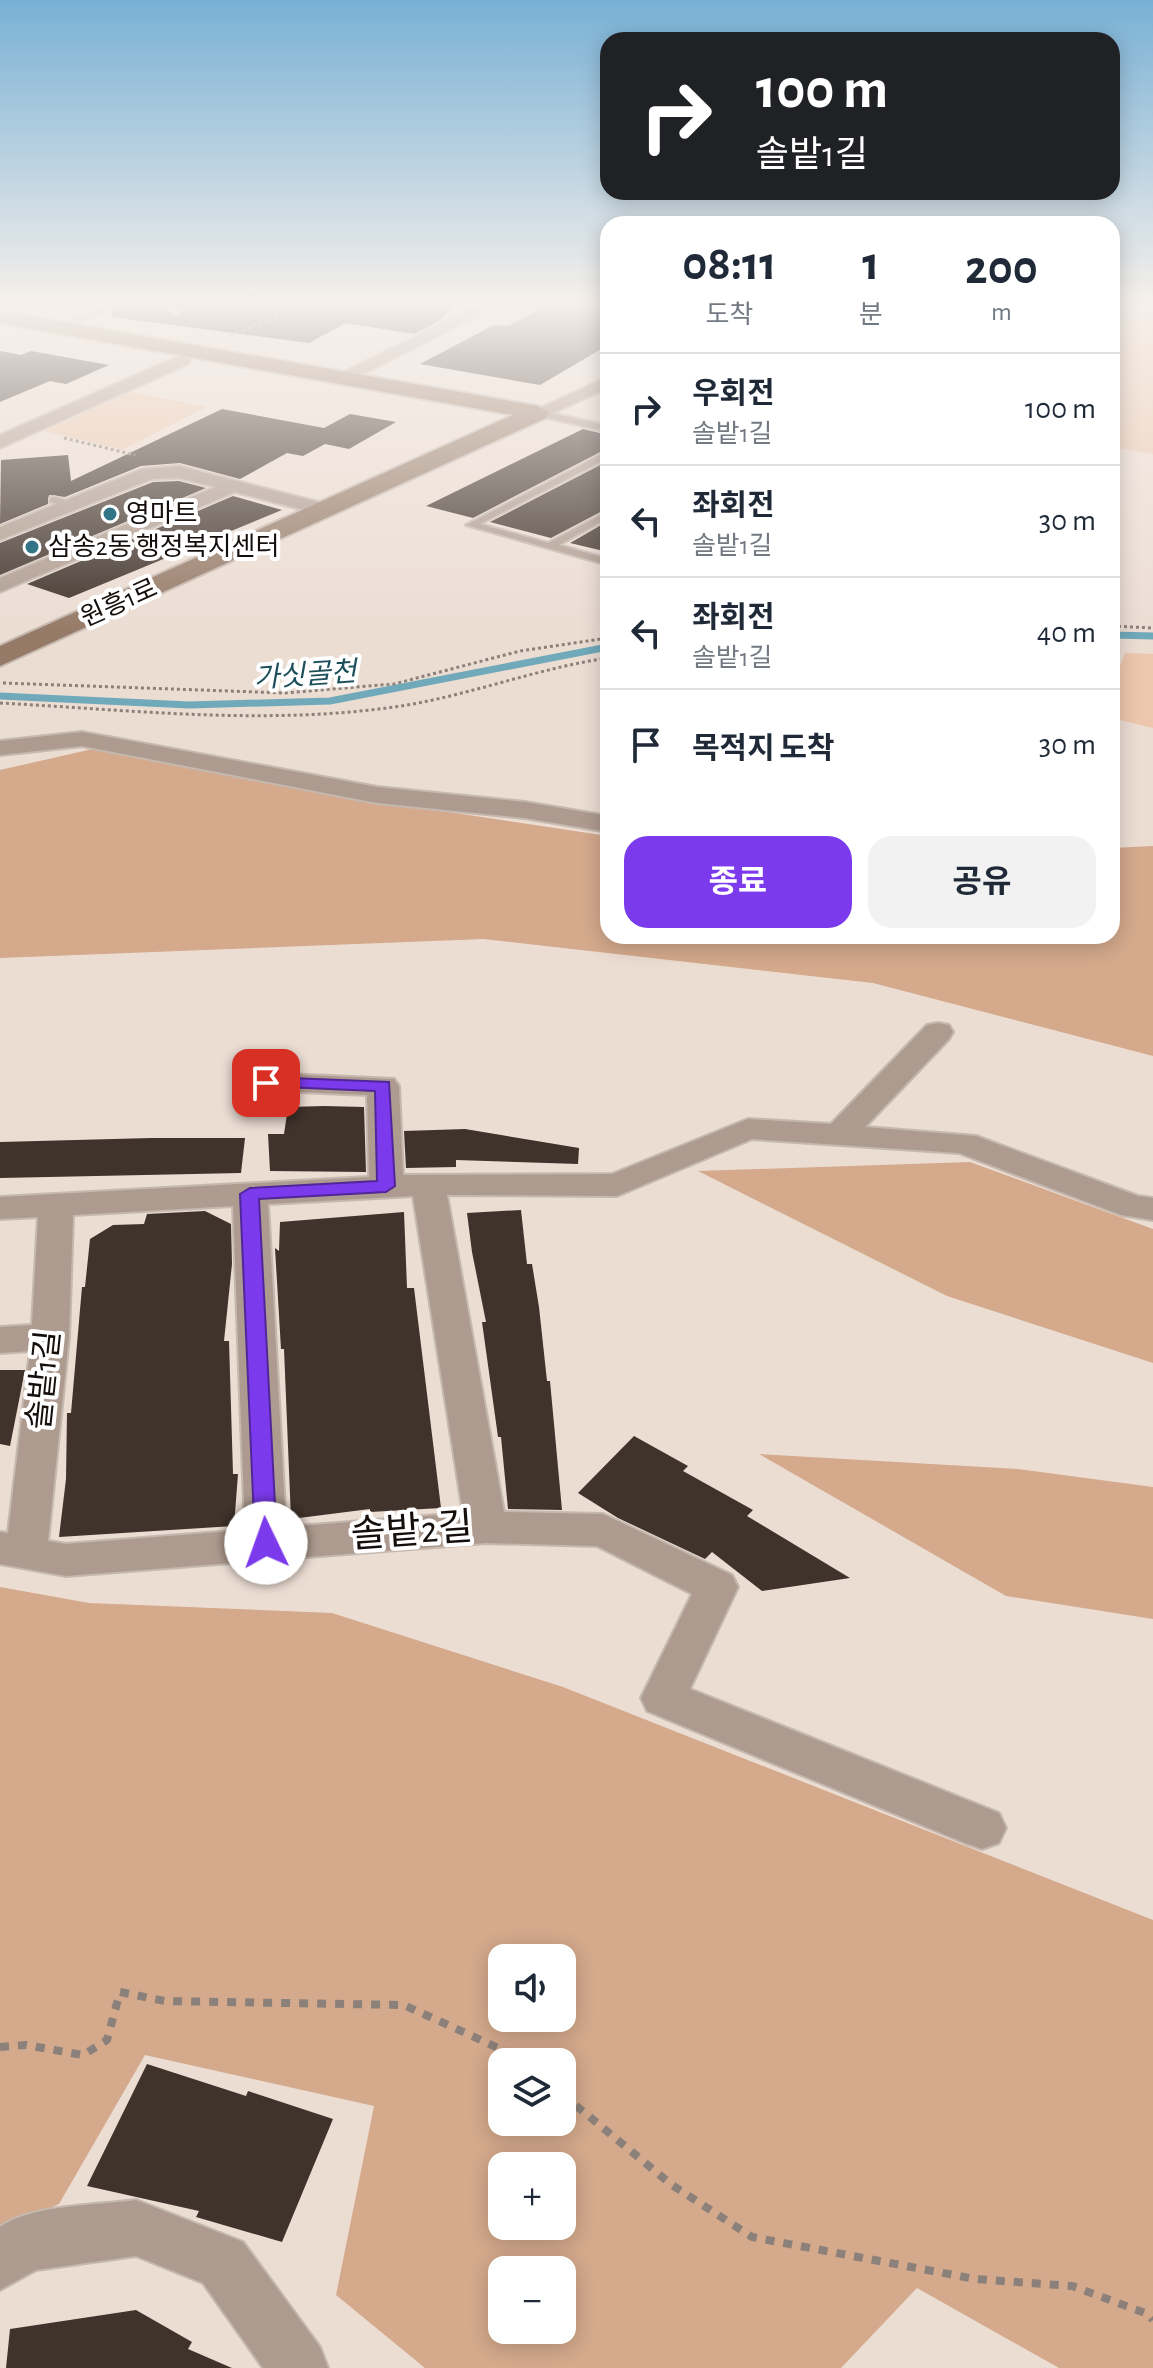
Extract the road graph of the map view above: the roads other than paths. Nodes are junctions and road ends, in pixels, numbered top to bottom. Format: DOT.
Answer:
graph roads {
  1 [pos="66,412"];
  2 [pos="530,412"];
  3 [pos="541,412"];
  4 [pos="538,413"];
  5 [pos="600,427"];
  6 [pos="0,442"];
  7 [pos="600,458"];
  8 [pos="234,486"];
  9 [pos="326,510"];
  10 [pos="600,518"];
  11 [pos="0,534"];
  12 [pos="550,546"];
  13 [pos="600,560"];
  14 [pos="0,586"];
  15 [pos="0,657"];
  16 [pos="0,748"];
  17 [pos="600,823"];
  18 [pos="938,1032"];
  19 [pos="266,1083"];
  20 [pos="839,1135"];
  21 [pos="428,1184"];
  22 [pos="386,1186"];
  23 [pos="250,1194"];
  24 [pos="56,1205"];
  25 [pos="0,1208"];
  26 [pos="1153,1209"];
  27 [pos="50,1337"];
  28 [pos="0,1340"];
  29 [pos="486,1527"];
  30 [pos="266,1543"];
  31 [pos="13,1551"];
  32 [pos="982,1828"];
  33 [pos="0,2262"];
  34 [pos="299,2368"];
  1 -- 6 [label="street"];
  2 -- 4 [label="street"];
  3 -- 4 [label="street"];
  4 -- 5 [label="lane"];
  4 -- 9 [label="street, 원흥1로"];
  7 -- 12 [label="lane"];
  8 -- 9 [label="street"];
  8 -- 11 [label="street"];
  8 -- 14 [label="street"];
  9 -- 15 [label="street, 원흥1로"];
  10 -- 12 [label="lane"];
  12 -- 13 [label="lane"];
  16 -- 17 [label="street"];
  18 -- 20 [label="street"];
  19 -- 22 [label="street"];
  20 -- 21 [label="street"];
  20 -- 26 [label="street"];
  21 -- 22 [label="street"];
  21 -- 29 [label="street"];
  22 -- 23 [label="street"];
  23 -- 24 [label="street"];
  23 -- 30 [label="street"];
  24 -- 25 [label="street"];
  24 -- 27 [label="street, 솔밭1길"];
  27 -- 28 [label="street"];
  27 -- 31 [label="street, 솔밭1길"];
  29 -- 30 [label="street, 솔밭2길"];
  29 -- 32 [label="street, 솔밭2길"];
  30 -- 31 [label="street, 솔밭2길"];
  33 -- 34 [label="street"];
}
